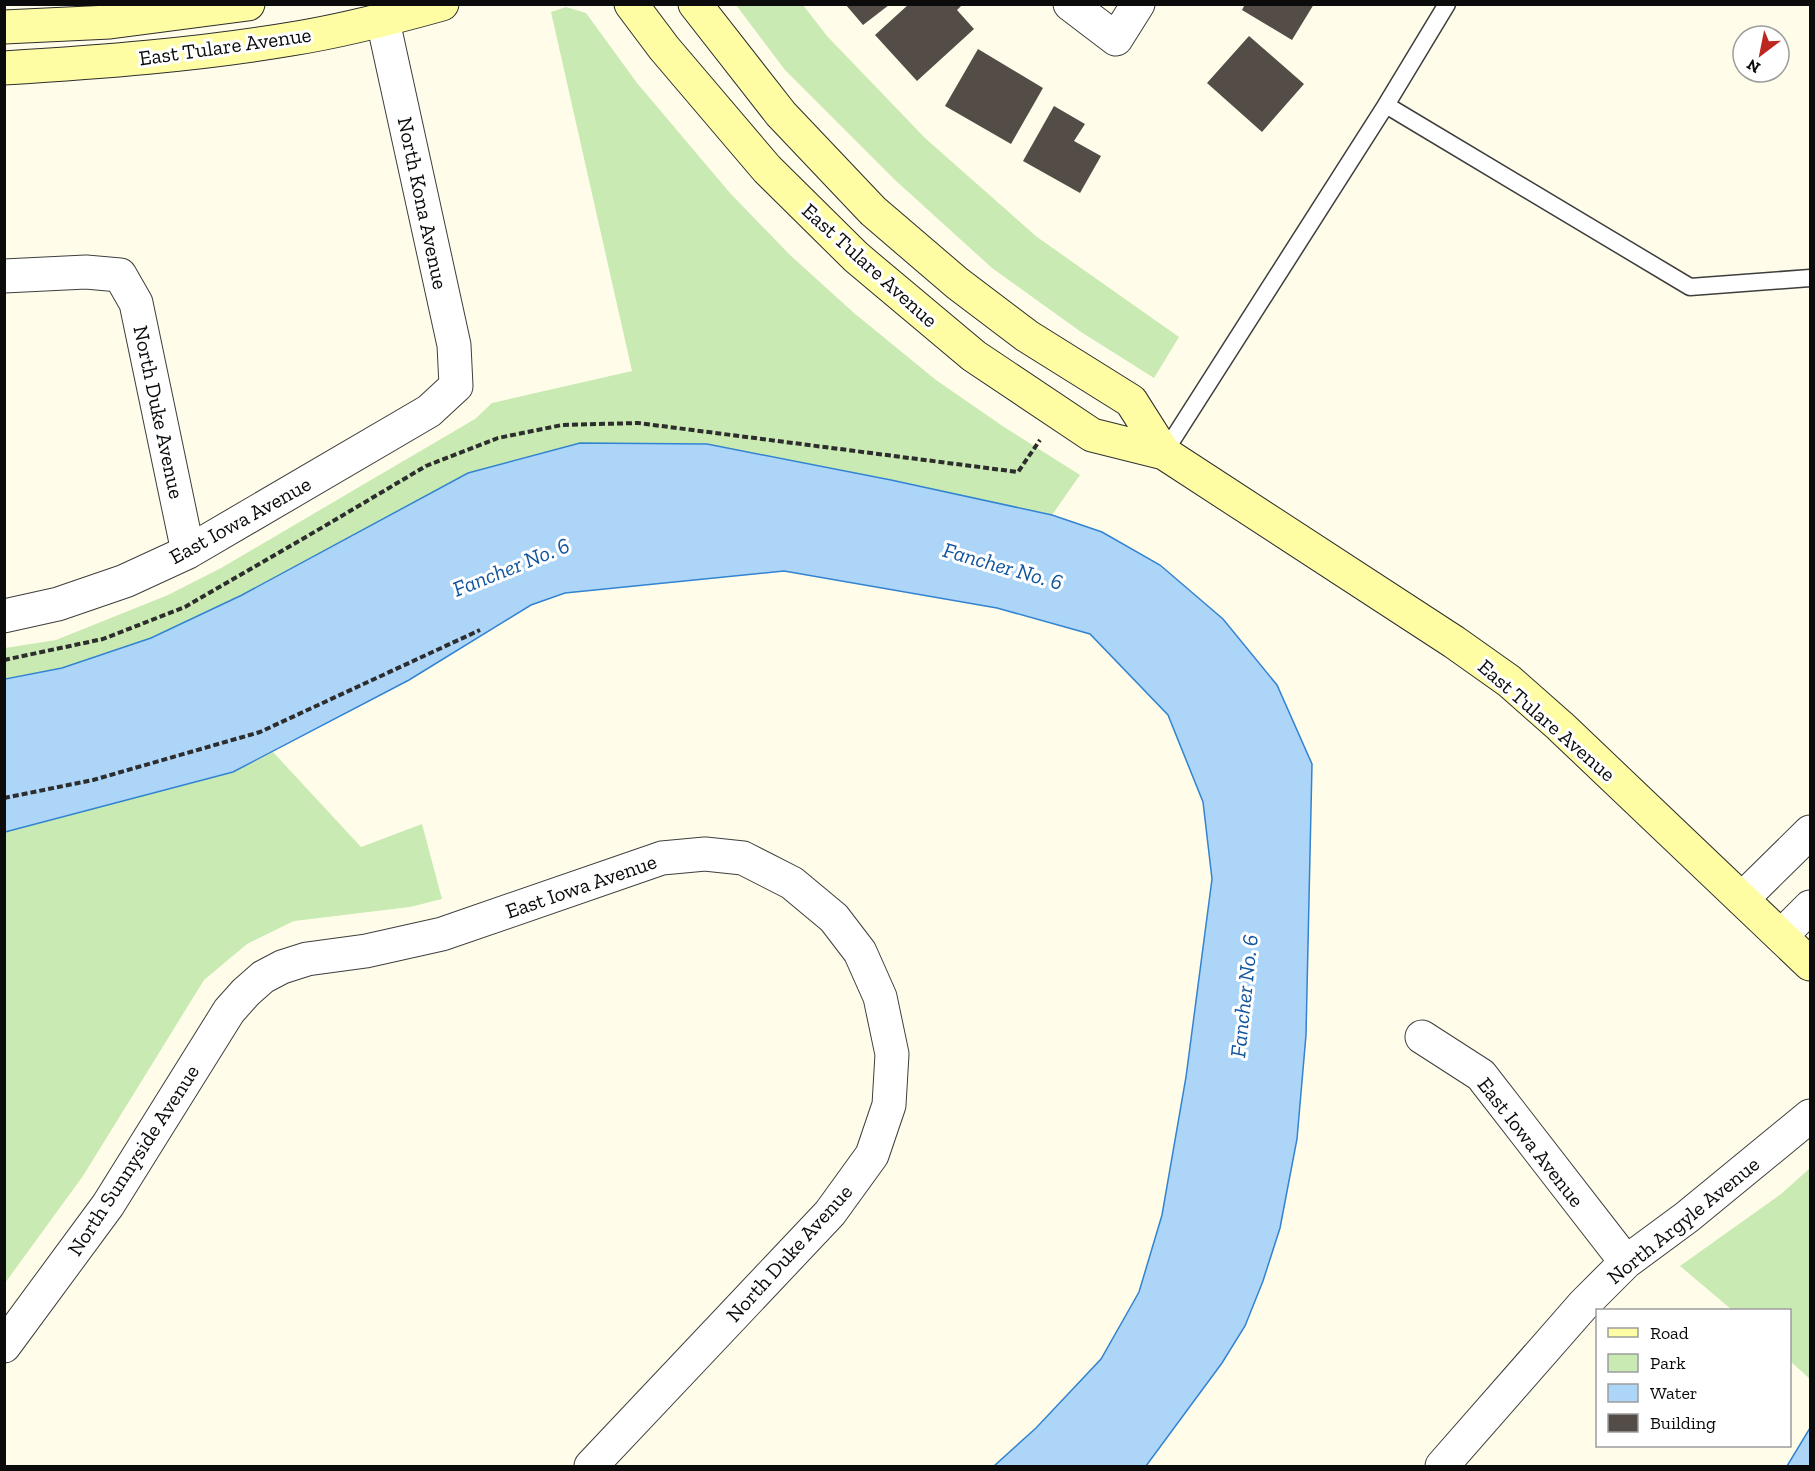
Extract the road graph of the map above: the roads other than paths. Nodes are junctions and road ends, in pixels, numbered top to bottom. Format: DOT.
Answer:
graph roads {
  1 [pos="248,4"];
  2 [pos="442,4"];
  3 [pos="631,4"];
  4 [pos="695,4"];
  5 [pos="1070,4"];
  6 [pos="1138,4"];
  7 [pos="1447,4"];
  8 [pos="383,21"];
  9 [pos="4,27"];
  10 [pos="4,68"];
  11 [pos="1386,105"];
  12 [pos="4,276"];
  13 [pos="1810,278"];
  14 [pos="456,386"];
  15 [pos="1164,453"];
  16 [pos="188,552"];
  17 [pos="4,616"];
  18 [pos="1810,832"];
  19 [pos="1742,899"];
  20 [pos="1810,907"];
  21 [pos="1781,936"];
  22 [pos="1810,964"];
  23 [pos="263,977"];
  24 [pos="880,997"];
  25 [pos="1422,1037"];
  26 [pos="1810,1116"];
  27 [pos="1626,1262"];
  28 [pos="4,1346"];
  29 [pos="591,1467"];
  30 [pos="1442,1467"];
  1 -- 9 [label="street, East Tulare Avenue"];
  2 -- 8 [label="street, East Tulare Avenue"];
  3 -- 15 [label="street, East Tulare Avenue"];
  4 -- 15 [label="street, East Tulare Avenue"];
  5 -- 6 [label="street"];
  7 -- 11 [label="lane"];
  8 -- 10 [label="street, East Tulare Avenue"];
  8 -- 14 [label="street, North Kona Avenue"];
  11 -- 13 [label="lane"];
  11 -- 15 [label="lane"];
  12 -- 16 [label="street, North Duke Avenue"];
  14 -- 16 [label="street, East Iowa Avenue"];
  15 -- 19 [label="street, East Tulare Avenue"];
  16 -- 17 [label="street, East Iowa Avenue"];
  18 -- 19 [label="street"];
  19 -- 21 [label="street, East Tulare Avenue"];
  20 -- 21 [label="street"];
  21 -- 22 [label="street, East Tulare Avenue"];
  23 -- 24 [label="street, East Iowa Avenue"];
  23 -- 28 [label="street, North Sunnyside Avenue"];
  24 -- 29 [label="street, North Duke Avenue"];
  25 -- 27 [label="street, East Iowa Avenue"];
  26 -- 27 [label="street, North Argyle Avenue"];
  27 -- 30 [label="street, North Argyle Avenue"];
}
